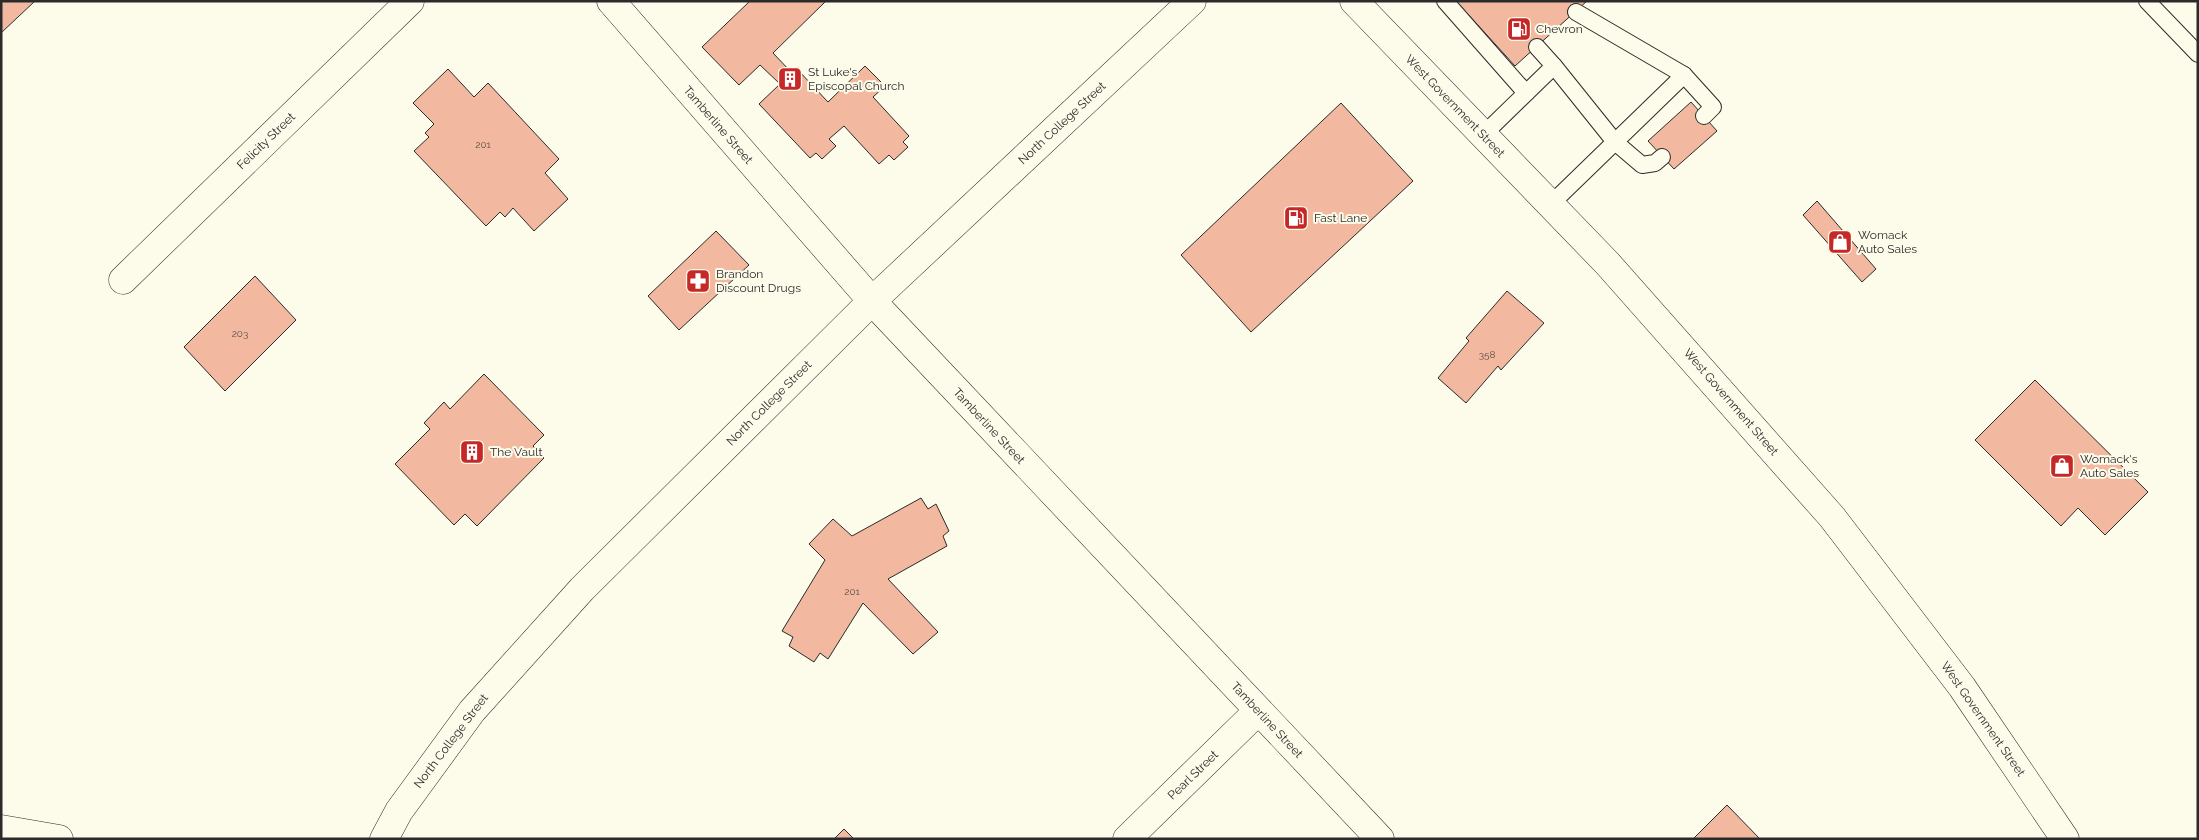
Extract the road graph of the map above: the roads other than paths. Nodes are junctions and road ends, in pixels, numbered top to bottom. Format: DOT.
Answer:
graph roads {
  1 [pos="410,1"];
  2 [pos="611,1"];
  3 [pos="1192,1"];
  4 [pos="1354,1"];
  5 [pos="1445,1"];
  6 [pos="2147,1"];
  7 [pos="1576,12"];
  8 [pos="1537,47"];
  9 [pos="2198,54"];
  10 [pos="1554,66"];
  11 [pos="1684,75"];
  12 [pos="1526,93"];
  13 [pos="1704,116"];
  14 [pos="1483,135"];
  15 [pos="1615,142"];
  16 [pos="1662,157"];
  17 [pos="1551,204"];
  18 [pos="123,280"];
  19 [pos="872,301"];
  20 [pos="1258,711"];
  21 [pos="1,829"];
  22 [pos="59,839"];
  23 [pos="384,839"];
  24 [pos="1127,839"];
  25 [pos="1380,839"];
  26 [pos="2065,839"];
  1 -- 18 [label="main road, Felicity Street"];
  2 -- 19 [label="main road, Tamberline Street"];
  3 -- 19 [label="main road, North College Street"];
  4 -- 14 [label="main road, West Government Street"];
  5 -- 12 [label="lane"];
  6 -- 9 [label="lane"];
  7 -- 11 [label="lane"];
  8 -- 10 [label="lane"];
  10 -- 12 [label="lane"];
  10 -- 15 [label="lane"];
  11 -- 13 [label="lane"];
  11 -- 15 [label="lane"];
  12 -- 14 [label="lane"];
  14 -- 17 [label="main road, West Government Street"];
  15 -- 16 [label="lane"];
  15 -- 17 [label="lane"];
  17 -- 26 [label="main road, West Government Street"];
  19 -- 20 [label="main road, Tamberline Street"];
  19 -- 23 [label="main road, North College Street"];
  20 -- 24 [label="main road, Pearl Street"];
  20 -- 25 [label="main road, Tamberline Street"];
  21 -- 22 [label="main road"];
}
